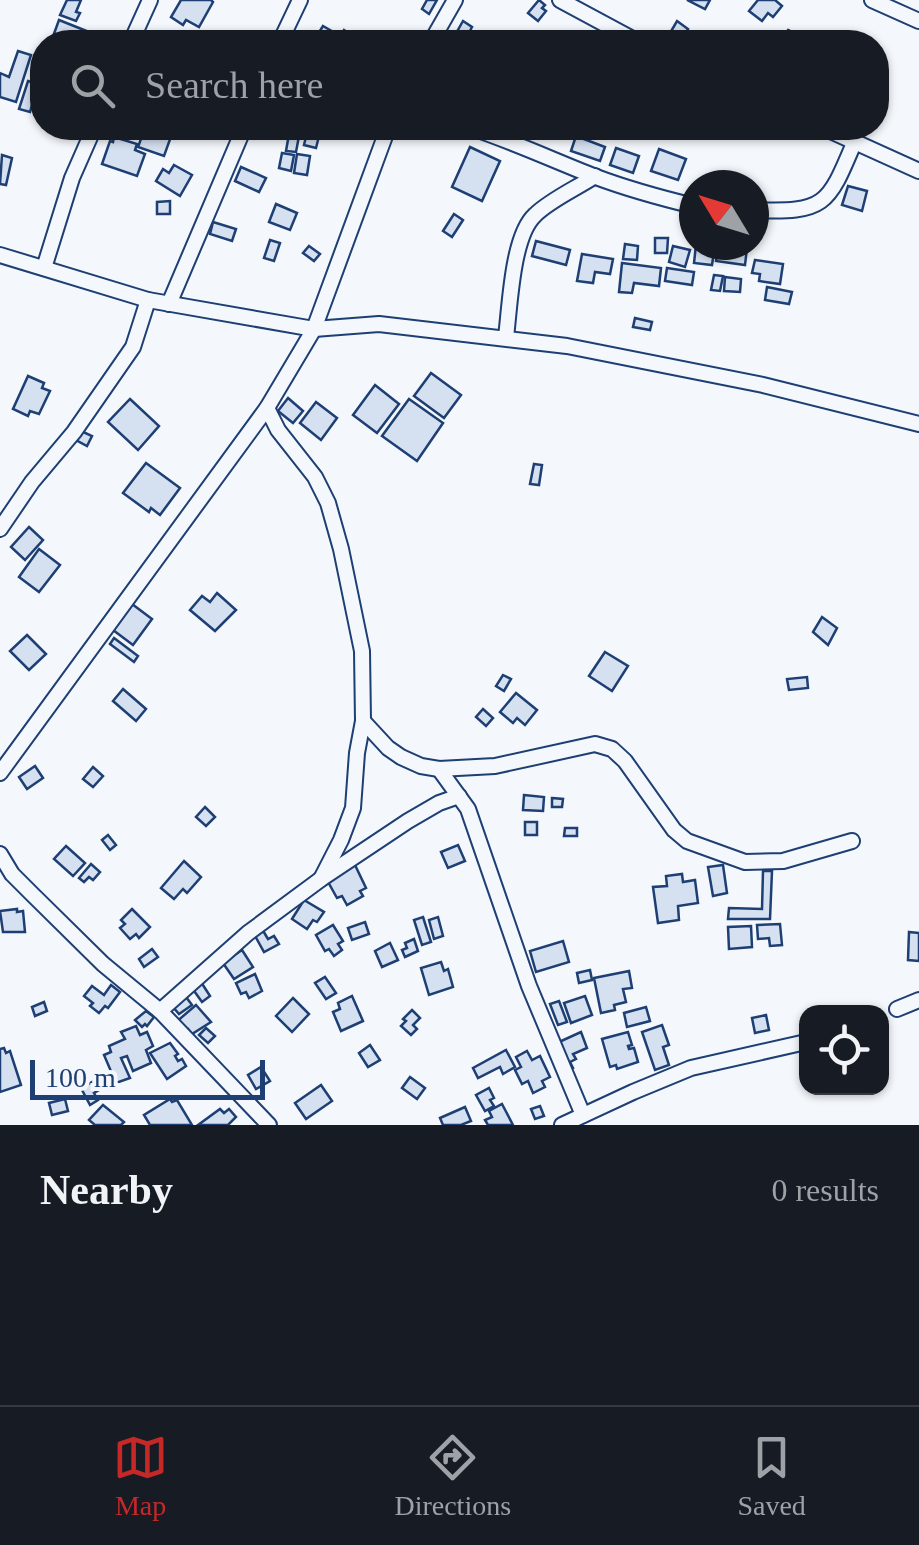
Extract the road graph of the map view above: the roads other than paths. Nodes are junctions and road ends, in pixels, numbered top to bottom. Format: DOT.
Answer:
graph roads {
  1 [pos="150,0"];
  2 [pos="300,0"];
  3 [pos="456,0"];
  4 [pos="560,0"];
  5 [pos="872,0"];
  6 [pos="919,21"];
  7 [pos="137,30"];
  8 [pos="286,30"];
  9 [pos="439,30"];
  10 [pos="616,30"];
  11 [pos="89,140"];
  12 [pos="239,140"];
  13 [pos="384,140"];
  14 [pos="507,140"];
  15 [pos="848,140"];
  16 [pos="854,143"];
  17 [pos="919,171"];
  18 [pos="595,176"];
  19 [pos="679,202"];
  20 [pos="769,210"];
  21 [pos="0,256"];
  22 [pos="44,268"];
  23 [pos="148,300"];
  24 [pos="169,304"];
  25 [pos="314,329"];
  26 [pos="506,337"];
  27 [pos="267,408"];
  28 [pos="919,424"];
  29 [pos="0,528"];
  30 [pos="363,721"];
  31 [pos="439,769"];
  32 [pos="0,773"];
  33 [pos="459,796"];
  34 [pos="852,840"];
  35 [pos="0,854"];
  36 [pos="321,879"];
  37 [pos="919,1000"];
  38 [pos="896,1009"];
  39 [pos="160,1010"];
  40 [pos="799,1044"];
  41 [pos="583,1115"];
  42 [pos="269,1125"];
  43 [pos="562,1125"];
  1 -- 7 [label="street"];
  2 -- 8 [label="street"];
  3 -- 9 [label="street"];
  4 -- 10 [label="street"];
  5 -- 6 [label="street"];
  11 -- 22 [label="street"];
  12 -- 24 [label="street"];
  13 -- 25 [label="street"];
  14 -- 18 [label="street"];
  15 -- 16 [label="street"];
  16 -- 17 [label="street"];
  16 -- 20 [label="street"];
  18 -- 19 [label="street"];
  18 -- 26 [label="street"];
  21 -- 22 [label="street"];
  22 -- 23 [label="street"];
  23 -- 24 [label="street"];
  23 -- 29 [label="street"];
  24 -- 25 [label="street"];
  25 -- 26 [label="street"];
  25 -- 27 [label="street"];
  26 -- 28 [label="street"];
  27 -- 30 [label="street"];
  27 -- 32 [label="street"];
  30 -- 31 [label="street"];
  30 -- 36 [label="street"];
  31 -- 33 [label="street"];
  31 -- 34 [label="street"];
  33 -- 36 [label="street"];
  33 -- 41 [label="street"];
  35 -- 39 [label="street"];
  36 -- 39 [label="street"];
  37 -- 38 [label="street"];
  39 -- 42 [label="street"];
  40 -- 41 [label="street"];
  41 -- 43 [label="street"];
}
